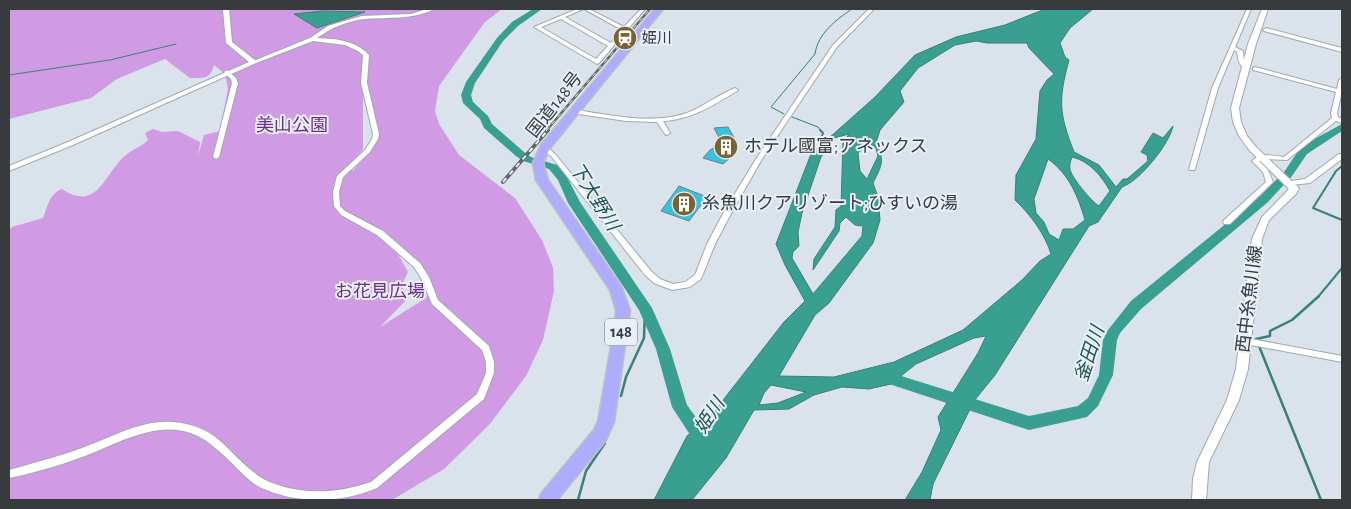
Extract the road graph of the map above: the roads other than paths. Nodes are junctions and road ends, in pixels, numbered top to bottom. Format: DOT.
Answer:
graph roads {
  1 [pos="226,9"];
  2 [pos="392,9"];
  3 [pos="432,9"];
  4 [pos="581,9"];
  5 [pos="586,9"];
  6 [pos="633,9"];
  7 [pos="659,9"];
  8 [pos="872,9"];
  9 [pos="1249,9"];
  10 [pos="1265,9"];
  11 [pos="642,11"];
  12 [pos="387,15"];
  13 [pos="1246,15"];
  14 [pos="561,17"];
  15 [pos="1249,22"];
  16 [pos="1246,28"];
  17 [pos="625,30"];
  18 [pos="1266,30"];
  19 [pos="1238,33"];
  20 [pos="312,38"];
  21 [pos="612,46"];
  22 [pos="1232,47"];
  23 [pos="1342,50"];
  24 [pos="254,62"];
  25 [pos="1246,67"];
  26 [pos="1255,69"];
  27 [pos="227,72"];
  28 [pos="1342,80"];
  29 [pos="735,90"];
  30 [pos="1340,91"];
  31 [pos="572,111"];
  32 [pos="658,119"];
  33 [pos="1339,119"];
  34 [pos="667,133"];
  35 [pos="1260,156"];
  36 [pos="1342,156"];
  37 [pos="216,157"];
  38 [pos="540,158"];
  39 [pos="9,169"];
  40 [pos="1192,169"];
  41 [pos="1291,183"];
  42 [pos="1227,222"];
  43 [pos="1246,341"];
  44 [pos="1342,359"];
  45 [pos="9,474"];
  46 [pos="547,500"];
  47 [pos="1199,500"];
  1 -- 24 [label="street"];
  2 -- 12 [label="street"];
  3 -- 12 [label="street"];
  4 -- 14 [label="street"];
  5 -- 17 [label="street"];
  6 -- 11 [label="street"];
  7 -- 31 [label="highway, 国道148号"];
  8 -- 38 [label="street"];
  9 -- 13 [label="street"];
  10 -- 25 [label="main road"];
  11 -- 17 [label="street"];
  12 -- 20 [label="street"];
  13 -- 15 [label="street"];
  13 -- 19 [label="street"];
  14 -- 21 [label="street"];
  14 -- 21 [label="street"];
  16 -- 19 [label="street"];
  17 -- 21 [label="street"];
  18 -- 23 [label="street"];
  19 -- 22 [label="street"];
  20 -- 24 [label="street"];
  20 -- 45 [label="street"];
  22 -- 25 [label="street"];
  22 -- 40 [label="street"];
  24 -- 27 [label="street"];
  25 -- 35 [label="main road"];
  26 -- 30 [label="street"];
  27 -- 37 [label="street"];
  27 -- 39 [label="street"];
  28 -- 30 [label="street"];
  29 -- 32 [label="street"];
  30 -- 33 [label="street"];
  31 -- 32 [label="street"];
  31 -- 38 [label="highway, 国道148号"];
  32 -- 34 [label="street"];
  33 -- 35 [label="street"];
  35 -- 41 [label="main road"];
  35 -- 42 [label="street"];
  36 -- 41 [label="street"];
  38 -- 46 [label="highway, 国道148号 / 148"];
  41 -- 43 [label="main road, 西中糸魚川線"];
  43 -- 44 [label="street"];
  43 -- 47 [label="main road, 西中糸魚川線"];
}
